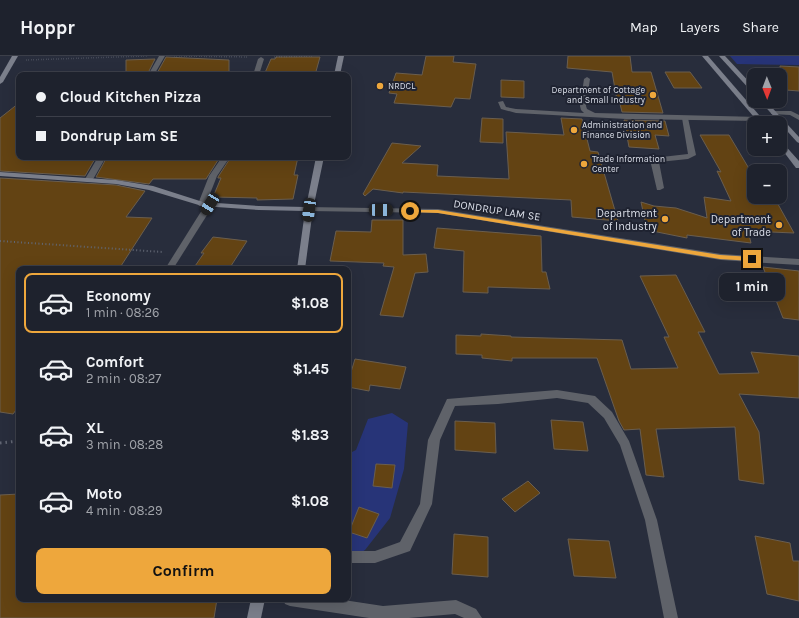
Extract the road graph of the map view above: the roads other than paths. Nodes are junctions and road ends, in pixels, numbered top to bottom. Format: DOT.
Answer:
graph roads {
  1 [pos="15,56"];
  2 [pos="162,56"];
  3 [pos="341,56"];
  4 [pos="705,56"];
  5 [pos="722,56"];
  6 [pos="261,59"];
  7 [pos="713,65"];
  8 [pos="730,65"];
  9 [pos="153,72"];
  10 [pos="257,72"];
  11 [pos="338,72"];
  12 [pos="587,79"];
  13 [pos="0,82"];
  14 [pos="747,83"];
  15 [pos="501,102"];
  16 [pos="769,108"];
  17 [pos="773,113"];
  18 [pos="598,116"];
  19 [pos="757,116"];
  20 [pos="685,118"];
  21 [pos="799,118"];
  22 [pos="747,120"];
  23 [pos="799,141"];
  24 [pos="787,151"];
  25 [pos="100,160"];
  26 [pos="224,160"];
  27 [pos="319,160"];
  28 [pos="799,166"];
  29 [pos="0,174"];
  30 [pos="89,179"];
  31 [pos="660,188"];
  32 [pos="206,204"];
  33 [pos="309,210"];
  34 [pos="799,262"];
  35 [pos="172,266"];
  36 [pos="301,266"];
  37 [pos="351,557"];
  38 [pos="257,602"];
  39 [pos="310,602"];
  40 [pos="254,618"];
  41 [pos="475,618"];
  42 [pos="671,618"];
  1 -- 13 [label="main road"];
  2 -- 9 [label="street"];
  3 -- 11 [label="main road"];
  4 -- 7 [label="main road"];
  5 -- 8 [label="main road"];
  6 -- 10 [label="street"];
  7 -- 8 [label="main road"];
  7 -- 19 [label="main road"];
  8 -- 14 [label="main road"];
  12 -- 18 [label="street"];
  15 -- 18 [label="street"];
  16 -- 17 [label="main road"];
  17 -- 21 [label="street"];
  17 -- 23 [label="main road"];
  18 -- 20 [label="street"];
  20 -- 22 [label="street"];
  20 -- 31 [label="street"];
  24 -- 28 [label="main road"];
  25 -- 30 [label="street"];
  26 -- 32 [label="street"];
  27 -- 33 [label="main road"];
  29 -- 30 [label="main road, DONDRUP LAM SE"];
  30 -- 32 [label="main road, DONDRUP LAM SE"];
  32 -- 33 [label="main road, DONDRUP LAM SE"];
  32 -- 35 [label="street"];
  33 -- 34 [label="street, DONDRUP LAM SE"];
  33 -- 36 [label="main road"];
  37 -- 42 [label="street"];
  38 -- 40 [label="main road"];
  39 -- 41 [label="street"];
}
